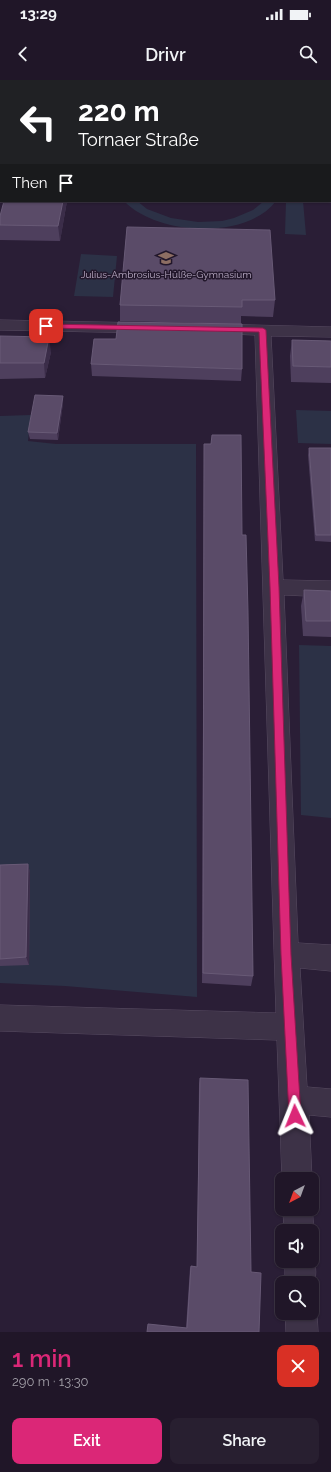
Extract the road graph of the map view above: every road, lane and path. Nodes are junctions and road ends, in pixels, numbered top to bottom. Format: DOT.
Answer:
graph roads {
  1 [pos="0,325"];
  2 [pos="159,328"];
  3 [pos="199,329"];
  4 [pos="263,330"];
  5 [pos="331,332"];
  6 [pos="275,587"];
  7 [pos="331,589"];
  8 [pos="286,955"];
  9 [pos="331,958"];
  10 [pos="0,1018"];
  11 [pos="289,1027"];
  12 [pos="295,1100"];
  13 [pos="331,1103"];
  14 [pos="297,1172"];
  15 [pos="301,1320"];
  16 [pos="302,1332"];
  1 -- 2 [label="street"];
  3 -- 4 [label="street"];
  4 -- 5 [label="street"];
  4 -- 6 [label="street"];
  6 -- 7 [label="street"];
  6 -- 8 [label="street"];
  8 -- 9 [label="street"];
  8 -- 11 [label="street"];
  10 -- 11 [label="street"];
  11 -- 12 [label="street"];
  12 -- 13 [label="street"];
  12 -- 14 [label="street"];
  15 -- 16 [label="street"];
}
